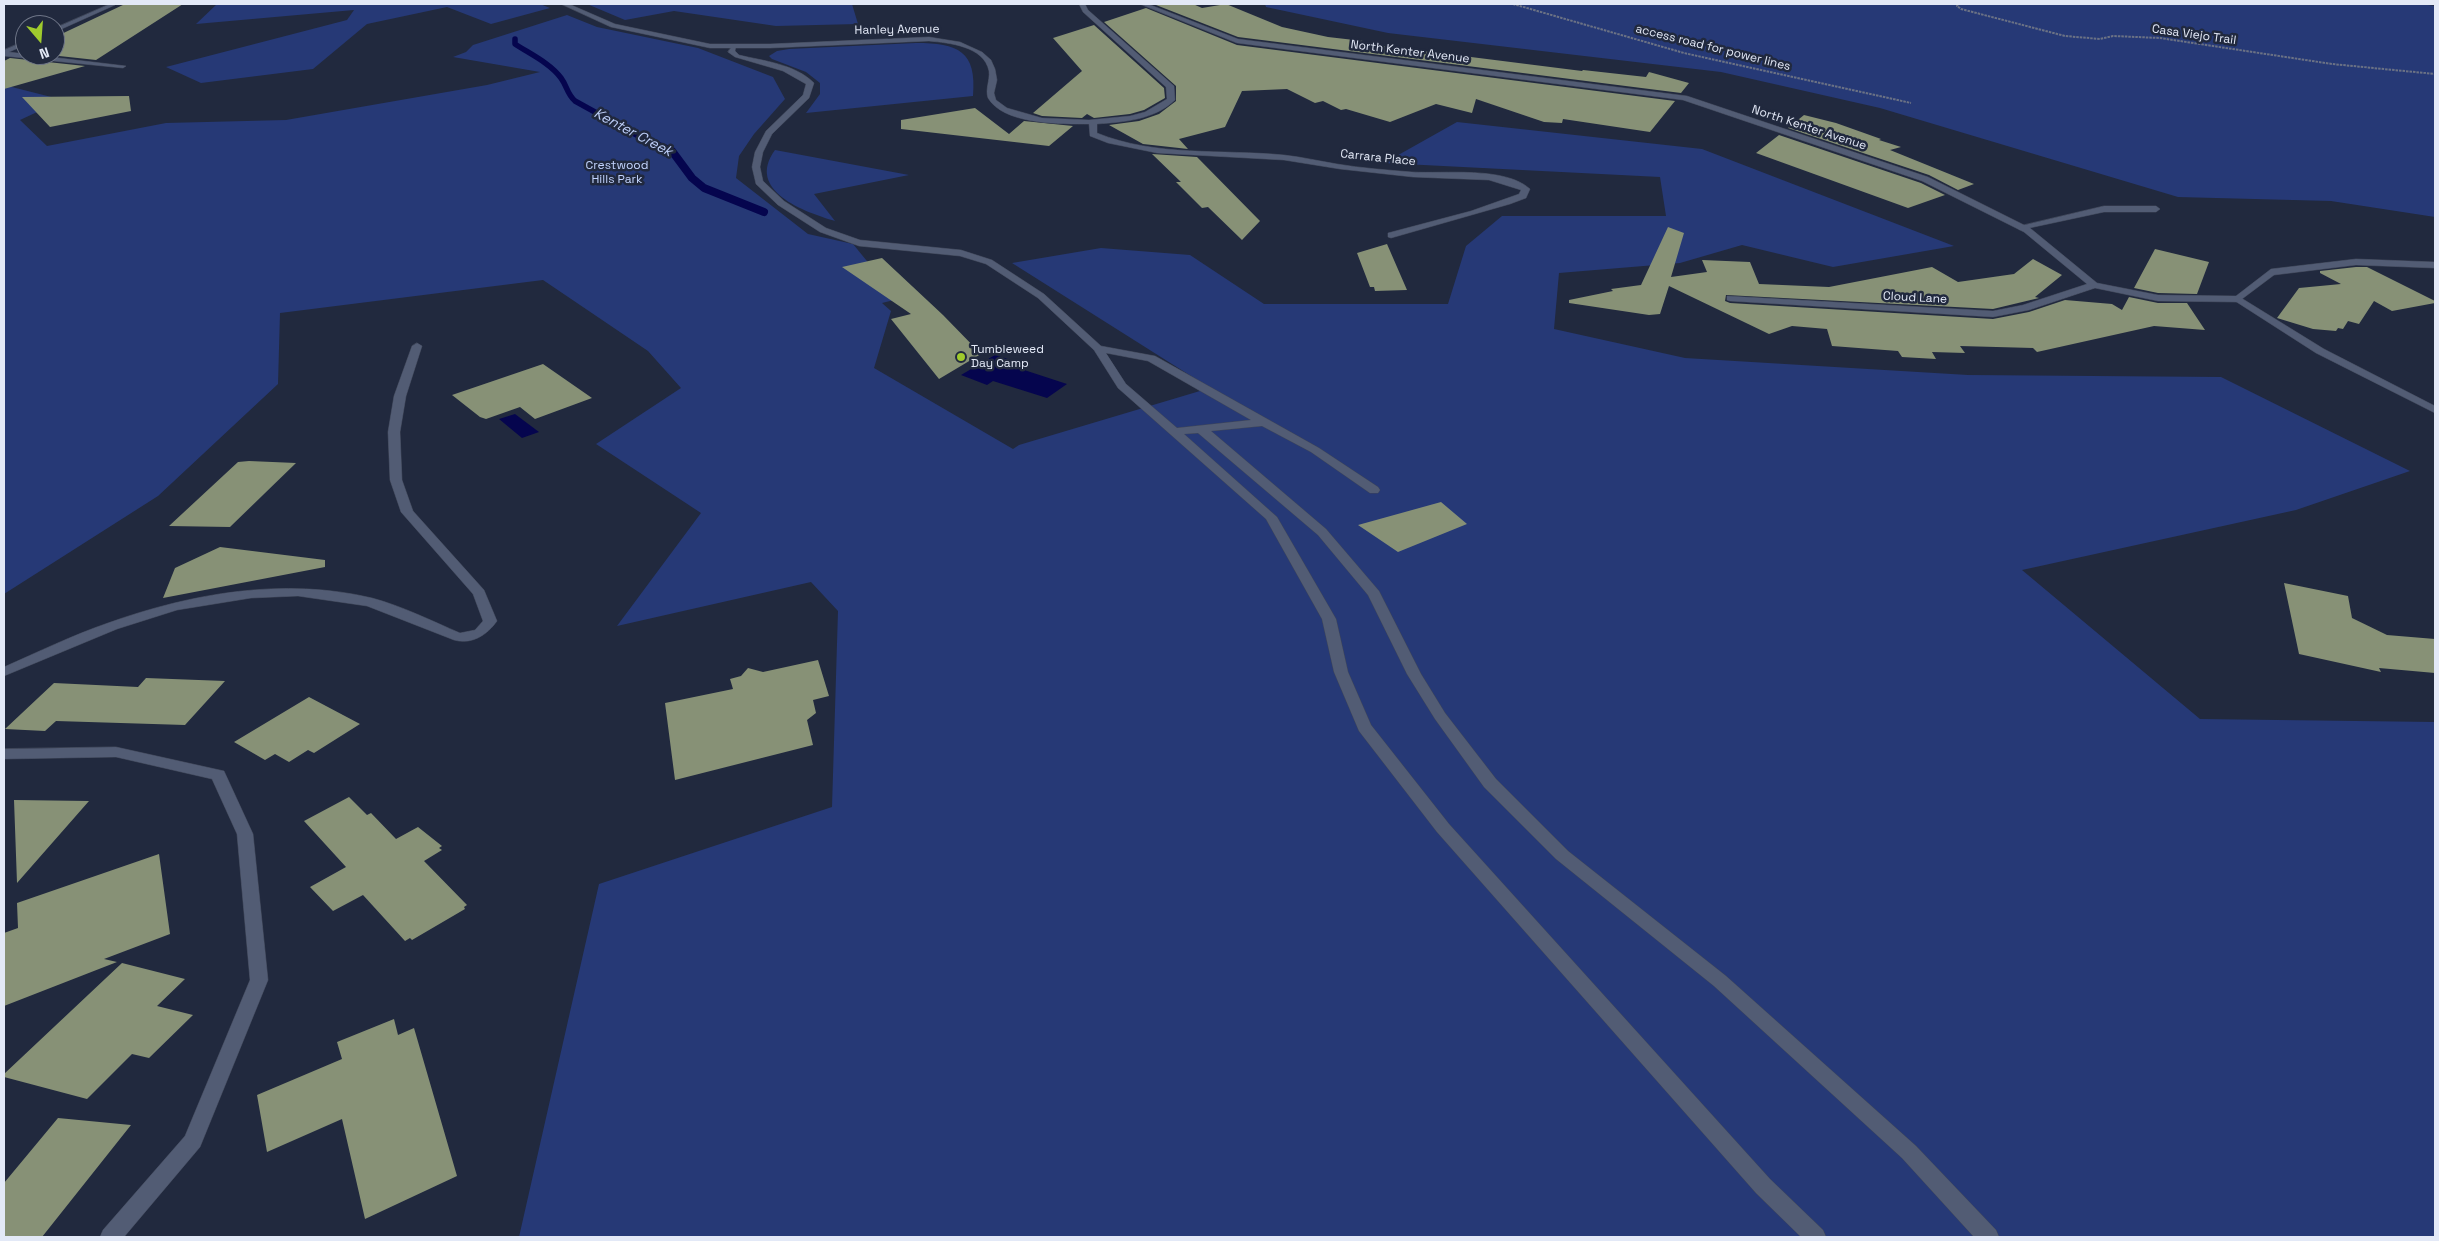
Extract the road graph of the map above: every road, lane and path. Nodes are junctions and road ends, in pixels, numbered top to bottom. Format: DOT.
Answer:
graph roads {
  1 [pos="564,4"];
  2 [pos="1082,4"];
  3 [pos="1143,4"];
  4 [pos="1513,4"];
  5 [pos="1958,4"];
  6 [pos="112,5"];
  7 [pos="65,26"];
  8 [pos="734,47"];
  9 [pos="4,53"];
  10 [pos="123,66"];
  11 [pos="2435,74"];
  12 [pos="1911,103"];
  13 [pos="1093,123"];
  14 [pos="2156,209"];
  15 [pos="2020,227"];
  16 [pos="1390,235"];
  17 [pos="2435,265"];
  18 [pos="2094,285"];
  19 [pos="1730,298"];
  20 [pos="2238,299"];
  21 [pos="417,346"];
  22 [pos="1098,348"];
  23 [pos="2435,410"];
  24 [pos="1262,422"];
  25 [pos="1200,428"];
  26 [pos="1173,432"];
  27 [pos="1374,490"];
  28 [pos="4,672"];
  29 [pos="4,754"];
  30 [pos="111,1237"];
  31 [pos="1815,1237"];
  32 [pos="1988,1237"];
  1 -- 8 [label="street, Hanley Avenue"];
  2 -- 13 [label="street, Hanley Avenue"];
  3 -- 15 [label="street, North Kenter Avenue"];
  4 -- 12 [label="path, access road for power lines"];
  5 -- 11 [label="path, Casa Viejo Trail"];
  6 -- 7 [label="street"];
  8 -- 13 [label="street, Hanley Avenue"];
  8 -- 22 [label="street"];
  9 -- 10 [label="street"];
  13 -- 16 [label="street, Carrara Place"];
  14 -- 15 [label="street"];
  15 -- 18 [label="street, North Kenter Avenue"];
  17 -- 20 [label="street"];
  18 -- 19 [label="street, Cloud Lane"];
  18 -- 20 [label="street, North Kenter Avenue"];
  20 -- 23 [label="street"];
  21 -- 28 [label="street"];
  22 -- 24 [label="street"];
  22 -- 26 [label="street"];
  24 -- 25 [label="street"];
  24 -- 27 [label="street"];
  25 -- 26 [label="street"];
  25 -- 32 [label="street"];
  26 -- 31 [label="street"];
  29 -- 30 [label="street"];
}
